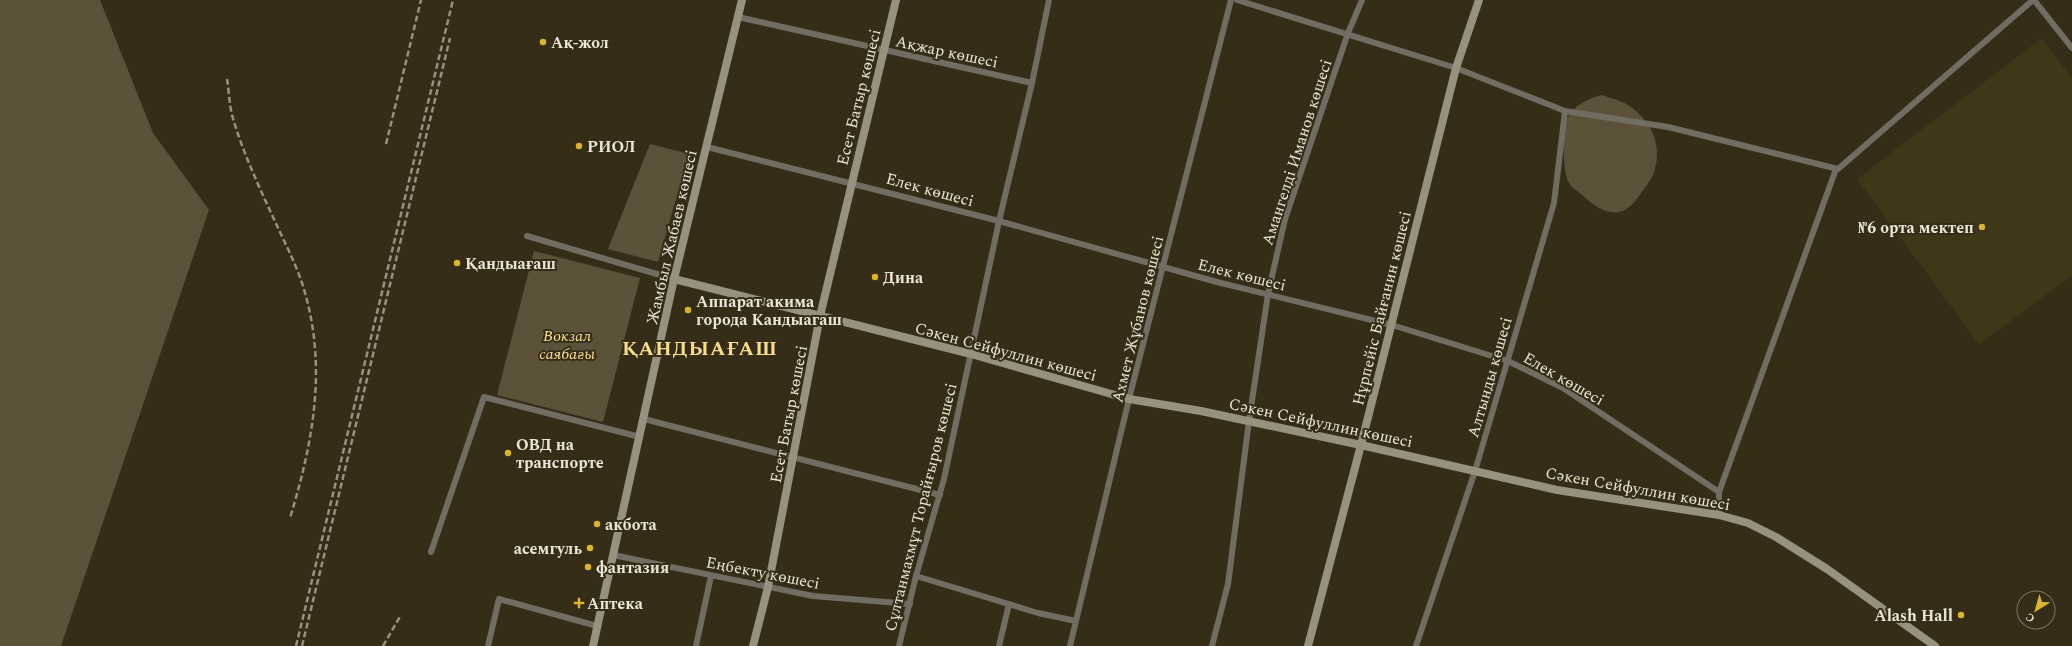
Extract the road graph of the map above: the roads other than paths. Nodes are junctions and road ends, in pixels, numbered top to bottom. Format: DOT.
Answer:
graph roads {
  1 [pos="742,0"];
  2 [pos="896,0"];
  3 [pos="1049,0"];
  4 [pos="1230,0"];
  5 [pos="1237,0"];
  6 [pos="1362,0"];
  7 [pos="1479,0"];
  8 [pos="2033,0"];
  9 [pos="738,17"];
  10 [pos="1348,33"];
  11 [pos="2072,48"];
  12 [pos="884,50"];
  13 [pos="1456,68"];
  14 [pos="1032,83"];
  15 [pos="1565,111"];
  16 [pos="707,147"];
  17 [pos="1836,169"];
  18 [pos="852,182"];
  19 [pos="1000,221"];
  20 [pos="527,236"];
  21 [pos="1164,268"];
  22 [pos="674,279"];
  23 [pos="1268,294"];
  24 [pos="820,316"];
  25 [pos="1392,325"];
  26 [pos="971,354"];
  27 [pos="1508,361"];
  28 [pos="1129,399"];
  29 [pos="644,419"];
  30 [pos="1249,421"];
  31 [pos="640,437"];
  32 [pos="1361,445"];
  33 [pos="794,456"];
  34 [pos="1475,471"];
  35 [pos="1718,492"];
  36 [pos="940,495"];
  37 [pos="1720,515"];
  38 [pos="431,552"];
  39 [pos="613,555"];
  40 [pos="711,576"];
  41 [pos="916,576"];
  42 [pos="768,587"];
  43 [pos="910,604"];
  44 [pos="1010,604"];
  45 [pos="1076,621"];
  46 [pos="598,626"];
  47 [pos="488,646"];
  48 [pos="593,646"];
  49 [pos="696,646"];
  50 [pos="752,646"];
  51 [pos="899,646"];
  52 [pos="999,646"];
  53 [pos="1070,646"];
  54 [pos="1212,646"];
  55 [pos="1308,646"];
  56 [pos="1416,646"];
  57 [pos="1935,646"];
  1 -- 9 [label="street, Жамбыл Жабаев көшесі"];
  2 -- 12 [label="street, Есет Батыр көшесі"];
  3 -- 14 [label="street, Сұлтанмахмұт Торайғыров көшесі"];
  4 -- 21 [label="street, Ахмет Жұбанов көшесі"];
  5 -- 10 [label="street"];
  6 -- 10 [label="street, Амангелді Иманов көшесі"];
  7 -- 13 [label="street, Нұрпейіс Байғанин көшесі"];
  8 -- 11 [label="street"];
  8 -- 17 [label="street"];
  9 -- 12 [label="street, Ақжар көшесі"];
  9 -- 16 [label="street, Жамбыл Жабаев көшесі"];
  10 -- 13 [label="street"];
  10 -- 23 [label="street, Амангелді Иманов көшесі"];
  12 -- 14 [label="street, Ақжар көшесі"];
  12 -- 18 [label="street, Есет Батыр көшесі"];
  13 -- 15 [label="street"];
  13 -- 25 [label="street, Нұрпейіс Байғанин көшесі"];
  14 -- 19 [label="street, Сұлтанмахмұт Торайғыров көшесі"];
  15 -- 17 [label="street"];
  15 -- 27 [label="street, Алтынды көшесі"];
  16 -- 18 [label="street, Елек көшесі"];
  16 -- 22 [label="street, Жамбыл Жабаев көшесі"];
  17 -- 35 [label="street"];
  18 -- 19 [label="street, Елек көшесі"];
  18 -- 24 [label="street, Есет Батыр көшесі"];
  19 -- 21 [label="street, Елек көшесі"];
  19 -- 26 [label="street, Сұлтанмахмұт Торайғыров көшесі"];
  20 -- 22 [label="street"];
  21 -- 23 [label="street, Елек көшесі"];
  21 -- 28 [label="street, Ахмет Жұбанов көшесі"];
  22 -- 24 [label="street, Сәкен Сейфуллин көшесі"];
  22 -- 29 [label="street, Жамбыл Жабаев көшесі"];
  23 -- 25 [label="street, Елек көшесі"];
  23 -- 30 [label="street, Амангелді Иманов көшесі"];
  24 -- 26 [label="street, Сәкен Сейфуллин көшесі"];
  24 -- 33 [label="street, Есет Батыр көшесі"];
  25 -- 27 [label="street, Елек көшесі"];
  25 -- 32 [label="street, Нұрпейіс Байғанин көшесі"];
  26 -- 28 [label="street, Сәкен Сейфуллин көшесі"];
  26 -- 36 [label="street, Сұлтанмахмұт Торайғыров көшесі"];
  27 -- 34 [label="street, Алтынды көшесі"];
  27 -- 35 [label="street, Елек көшесі"];
  28 -- 30 [label="street, Сәкен Сейфуллин көшесі"];
  28 -- 45 [label="street, Ахмет Жұбанов көшесі"];
  29 -- 31 [label="street, Жамбыл Жабаев көшесі"];
  29 -- 33 [label="street"];
  30 -- 32 [label="street, Сәкен Сейфуллин көшесі"];
  30 -- 54 [label="street, Амангелді Иманов көшесі"];
  31 -- 38 [label="street"];
  31 -- 39 [label="street, Жамбыл Жабаев көшесі"];
  32 -- 34 [label="street, Сәкен Сейфуллин көшесі"];
  32 -- 55 [label="street, Нұрпейіс Байғанин көшесі"];
  33 -- 36 [label="street"];
  33 -- 42 [label="street, Есет Батыр көшесі"];
  34 -- 37 [label="street, Сәкен Сейфуллин көшесі"];
  34 -- 56 [label="street, Алтынды көшесі"];
  35 -- 37 [label="street"];
  36 -- 41 [label="street, Сұлтанмахмұт Торайғыров көшесі"];
  37 -- 57 [label="street, Сәкен Сейфуллин көшесі"];
  39 -- 40 [label="street, Еңбекту көшесі"];
  39 -- 46 [label="street, Жамбыл Жабаев көшесі"];
  40 -- 42 [label="street, Еңбекту көшесі"];
  40 -- 49 [label="street"];
  41 -- 43 [label="street, Сұлтанмахмұт Торайғыров көшесі"];
  41 -- 44 [label="street"];
  42 -- 43 [label="street, Еңбекту көшесі"];
  42 -- 50 [label="street, Есет Батыр көшесі"];
  43 -- 51 [label="street, Сұлтанмахмұт Торайғыров көшесі"];
  44 -- 45 [label="street"];
  44 -- 52 [label="street"];
  45 -- 53 [label="street, Ахмет Жұбанов көшесі"];
  46 -- 47 [label="street"];
  46 -- 48 [label="street, Жамбыл Жабаев көшесі"];
}
